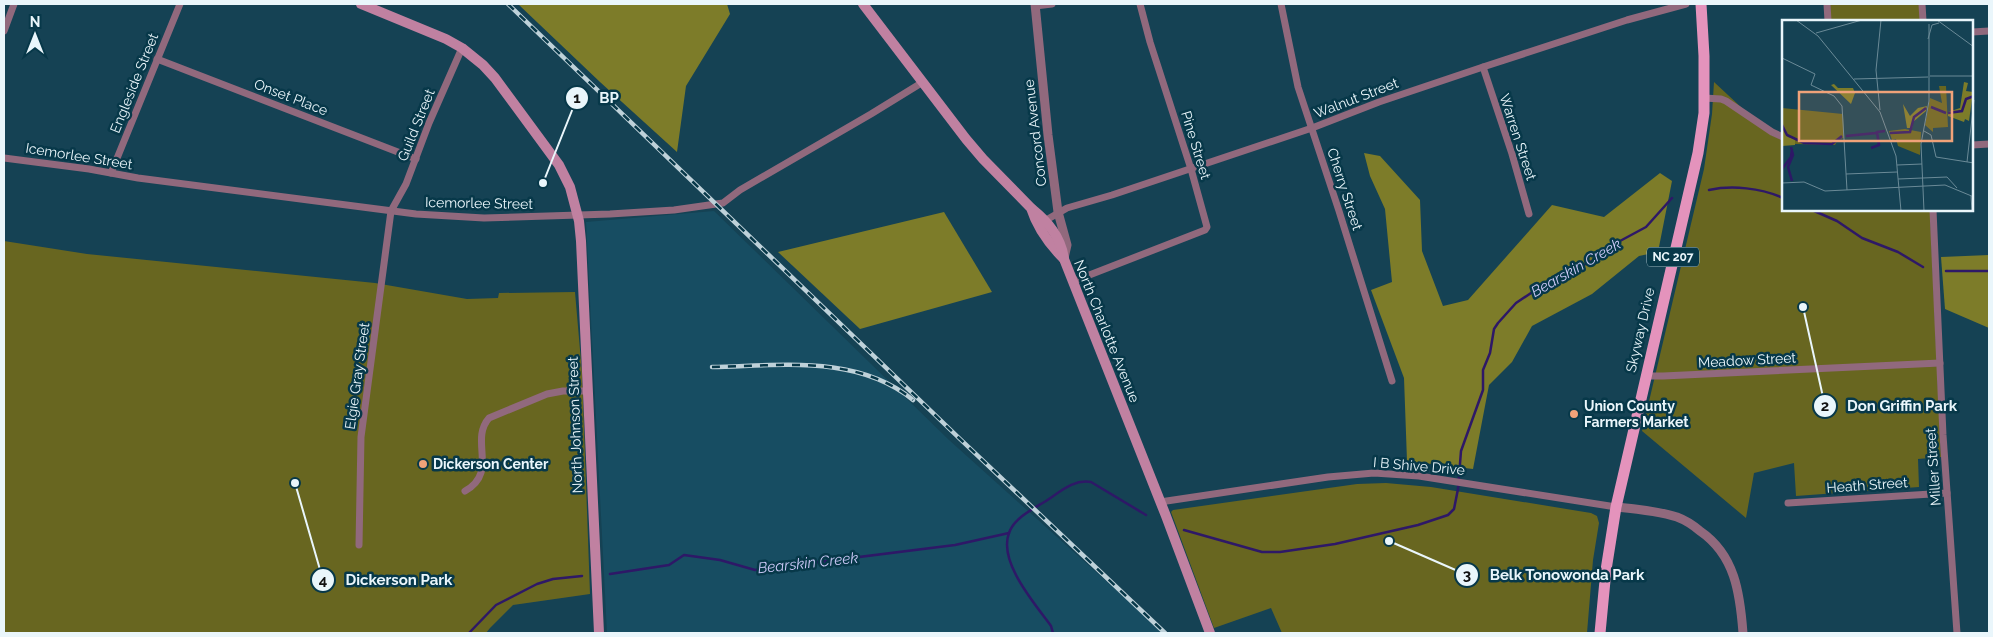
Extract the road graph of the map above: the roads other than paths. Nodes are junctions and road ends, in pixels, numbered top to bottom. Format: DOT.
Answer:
graph roads {
  1 [pos="14,4"];
  2 [pos="180,4"];
  3 [pos="361,4"];
  4 [pos="863,4"];
  5 [pos="1052,4"];
  6 [pos="1140,4"];
  7 [pos="1281,4"];
  8 [pos="1686,4"];
  9 [pos="1701,4"];
  10 [pos="1827,4"];
  11 [pos="1922,4"];
  12 [pos="1035,5"];
  13 [pos="1828,20"];
  14 [pos="1923,20"];
  15 [pos="4,31"];
  16 [pos="1973,32"];
  17 [pos="1989,32"];
  18 [pos="462,48"];
  19 [pos="157,59"];
  20 [pos="1483,67"];
  21 [pos="923,82"];
  22 [pos="1704,98"];
  23 [pos="1312,128"];
  24 [pos="1782,137"];
  25 [pos="1989,144"];
  26 [pos="1973,145"];
  27 [pos="4,158"];
  28 [pos="416,159"];
  29 [pos="1191,169"];
  30 [pos="111,173"];
  31 [pos="391,210"];
  32 [pos="1933,211"];
  33 [pos="1058,212"];
  34 [pos="1529,214"];
  35 [pos="577,215"];
  36 [pos="1042,222"];
  37 [pos="1064,259"];
  38 [pos="1074,281"];
  39 [pos="1940,363"];
  40 [pos="1645,376"];
  41 [pos="1392,381"];
  42 [pos="588,391"];
  43 [pos="466,491"];
  44 [pos="1947,493"];
  45 [pos="1160,502"];
  46 [pos="1788,503"];
  47 [pos="1616,507"];
  48 [pos="359,546"];
  49 [pos="599,633"];
  50 [pos="1210,633"];
  51 [pos="1600,633"];
  52 [pos="1743,633"];
  53 [pos="1957,633"];
  1 -- 15 [label="street"];
  2 -- 19 [label="street, Engleside Street"];
  3 -- 18 [label="main road, North Johnson Street"];
  4 -- 21 [label="main road"];
  5 -- 12 [label="street"];
  6 -- 29 [label="street, Pine Street"];
  7 -- 23 [label="street, Cherry Street"];
  8 -- 20 [label="street, Walnut Street"];
  9 -- 22 [label="main road, Skyway Drive / NC 207"];
  10 -- 13 [label="street"];
  11 -- 14 [label="street"];
  12 -- 33 [label="street, Concord Avenue"];
  16 -- 17 [label="street"];
  18 -- 28 [label="street, Guild Street"];
  18 -- 35 [label="main road, North Johnson Street"];
  19 -- 28 [label="street, Onset Place"];
  19 -- 30 [label="street, Engleside Street"];
  20 -- 23 [label="street, Walnut Street"];
  20 -- 34 [label="street, Warren Street"];
  21 -- 35 [label="street, Icemorlee Street"];
  21 -- 36 [label="main road, North Charlotte Avenue"];
  22 -- 24 [label="street"];
  22 -- 40 [label="main road, Skyway Drive / NC 207"];
  23 -- 29 [label="street, Walnut Street"];
  23 -- 41 [label="street, Cherry Street"];
  25 -- 26 [label="street"];
  27 -- 30 [label="street, Icemorlee Street"];
  28 -- 31 [label="street, Guild Street"];
  29 -- 33 [label="street, Walnut Street"];
  29 -- 38 [label="street, Pine Street"];
  30 -- 31 [label="street, Icemorlee Street"];
  31 -- 35 [label="street, Icemorlee Street"];
  31 -- 48 [label="street, Elgie Gray Street"];
  32 -- 39 [label="street, Miller Street"];
  33 -- 36 [label="street, Walnut Street"];
  33 -- 37 [label="street, Concord Avenue"];
  35 -- 42 [label="main road, North Johnson Street"];
  36 -- 37 [label="main road, North Charlotte Avenue"];
  37 -- 38 [label="main road, North Charlotte Avenue"];
  38 -- 45 [label="main road, North Charlotte Avenue"];
  39 -- 40 [label="street, Meadow Street"];
  39 -- 44 [label="street, Miller Street"];
  40 -- 47 [label="main road, Skyway Drive / NC 207"];
  42 -- 43 [label="street"];
  42 -- 49 [label="main road, North Johnson Street"];
  44 -- 46 [label="street, Heath Street"];
  44 -- 53 [label="street, Miller Street"];
  45 -- 47 [label="street, I B Shive Drive"];
  45 -- 50 [label="main road, North Charlotte Avenue"];
  47 -- 51 [label="main road, Skyway Drive / NC 207"];
  47 -- 52 [label="street"];
}
